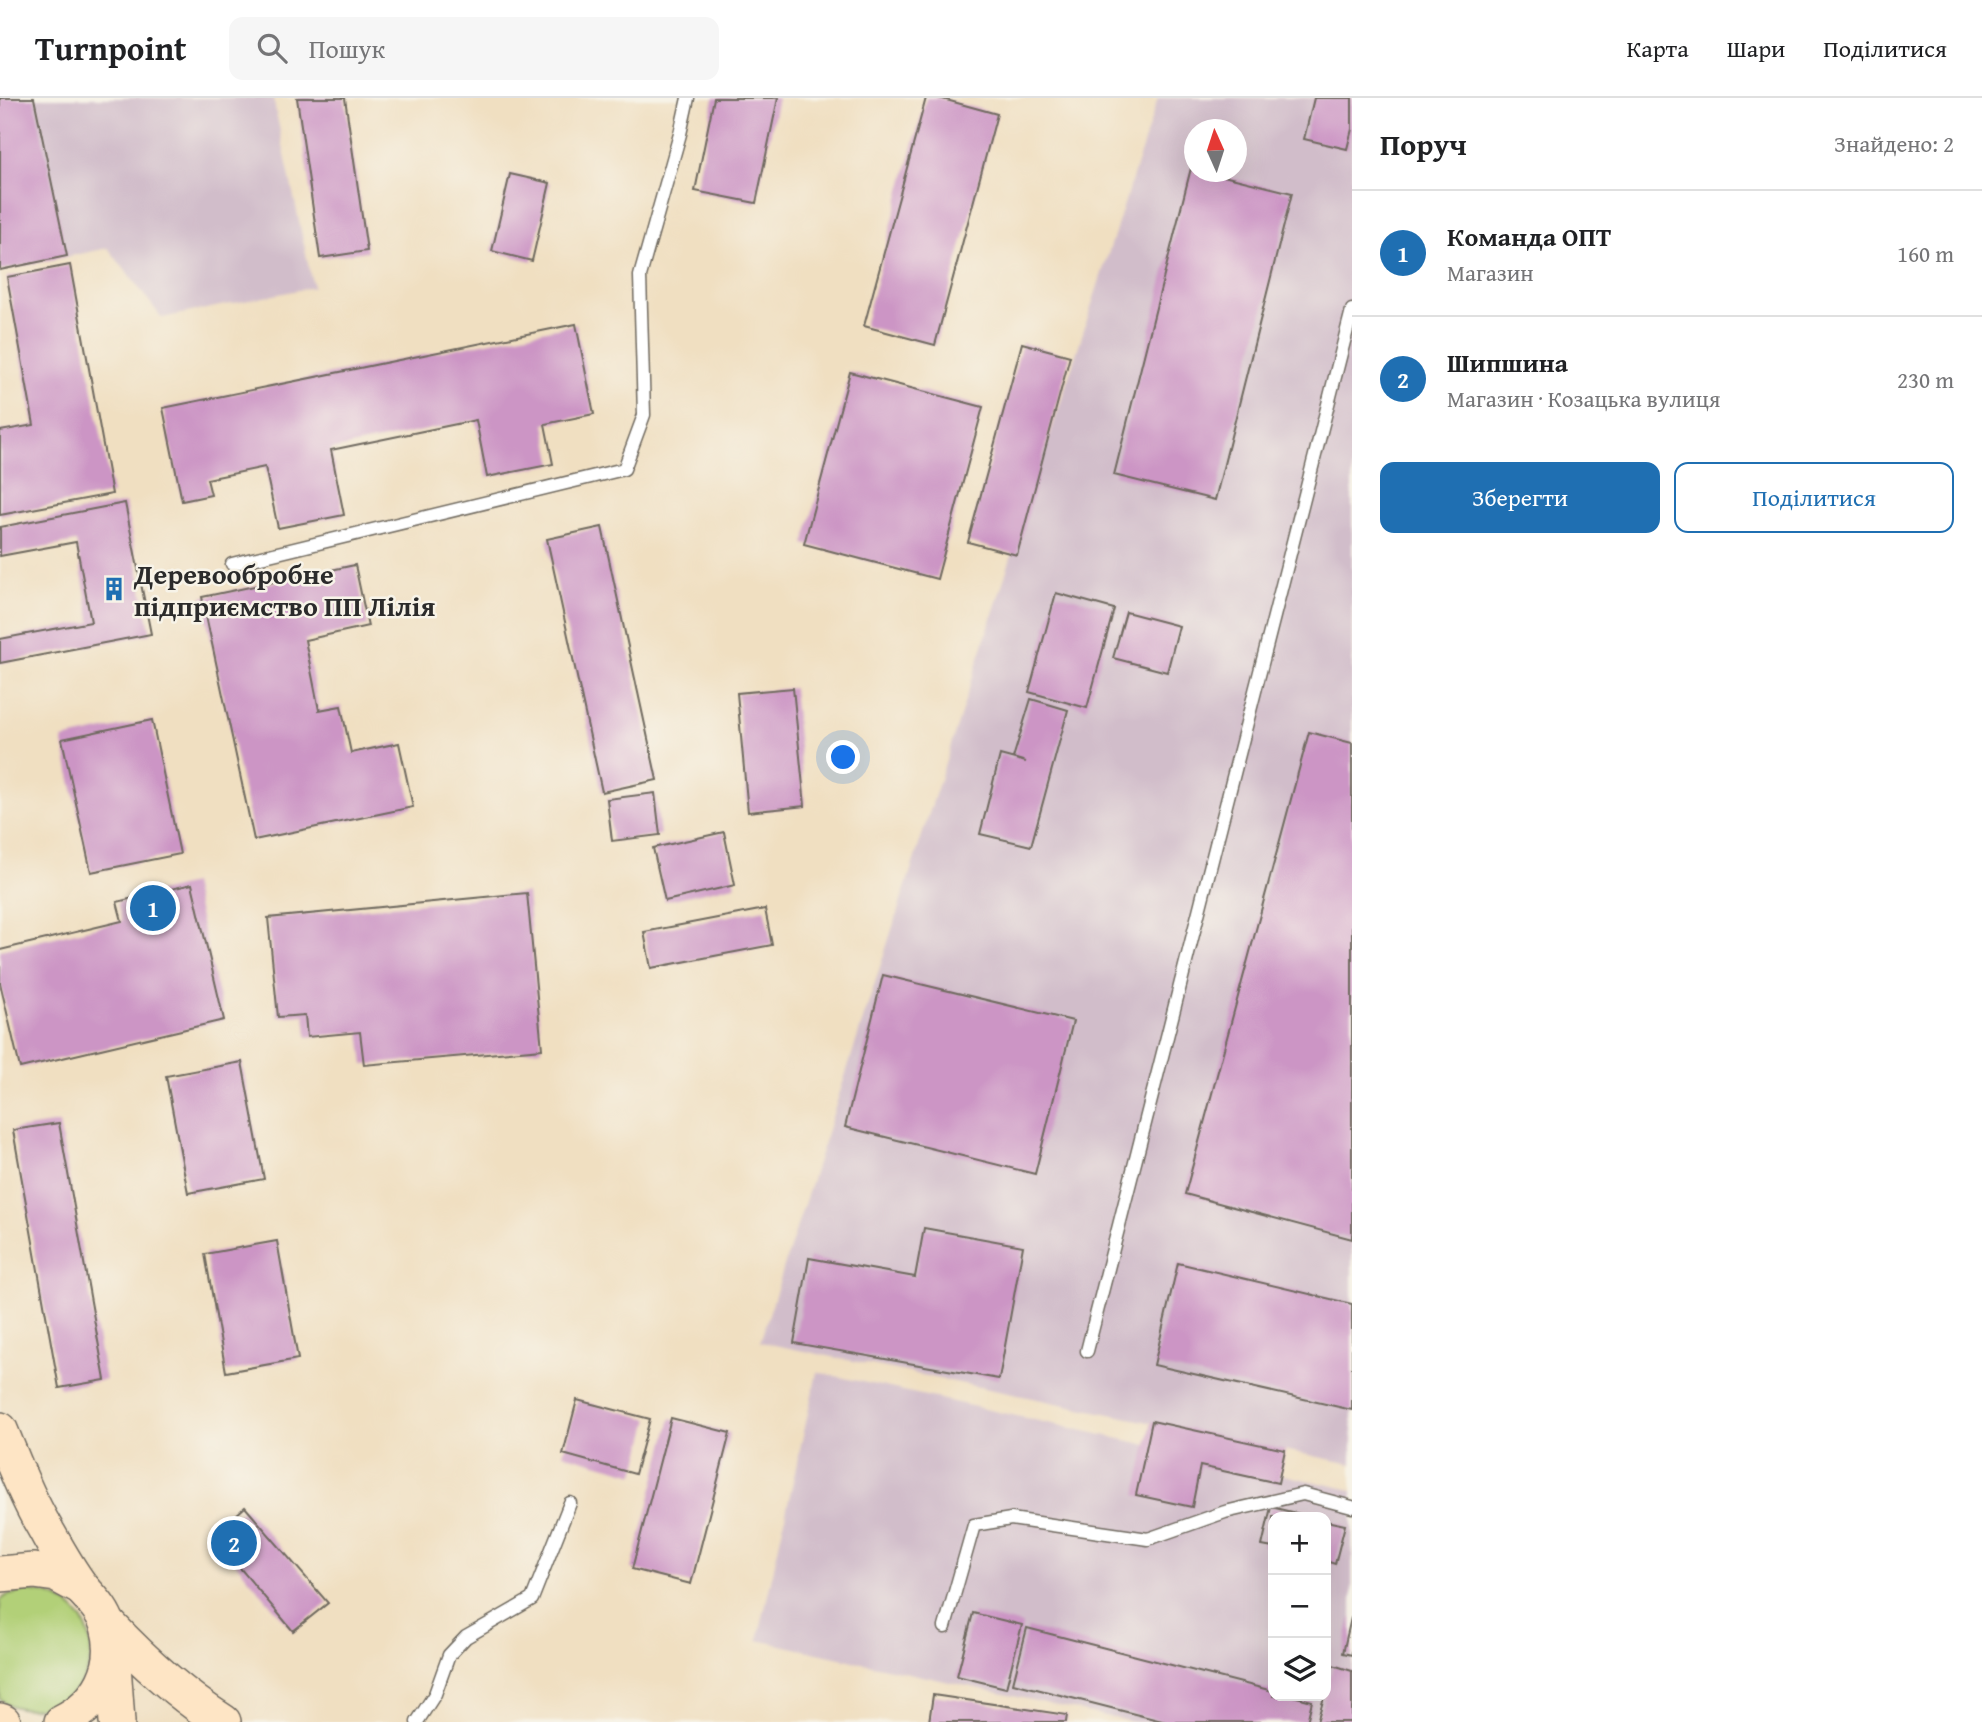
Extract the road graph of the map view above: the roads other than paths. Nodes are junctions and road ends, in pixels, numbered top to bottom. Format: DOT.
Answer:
graph roads {
  1 [pos="688,98"];
  2 [pos="1352,310"];
  3 [pos="232,564"];
  4 [pos="1087,1351"];
  5 [pos="0,1430"];
  6 [pos="570,1503"];
  7 [pos="1352,1507"];
  8 [pos="4,1575"];
  9 [pos="82,1588"];
  10 [pos="945,1627"];
  11 [pos="110,1638"];
  12 [pos="62,1722"];
  13 [pos="117,1722"];
  14 [pos="222,1722"];
  15 [pos="418,1722"];
  1 -- 3 [label="lane"];
  2 -- 4 [label="lane"];
  5 -- 9 [label="main road"];
  6 -- 15 [label="lane"];
  7 -- 10 [label="lane"];
  8 -- 9 [label="main road"];
  9 -- 11 [label="main road"];
  11 -- 12 [label="main road"];
  11 -- 13 [label="main road"];
  11 -- 14 [label="main road"];
}
